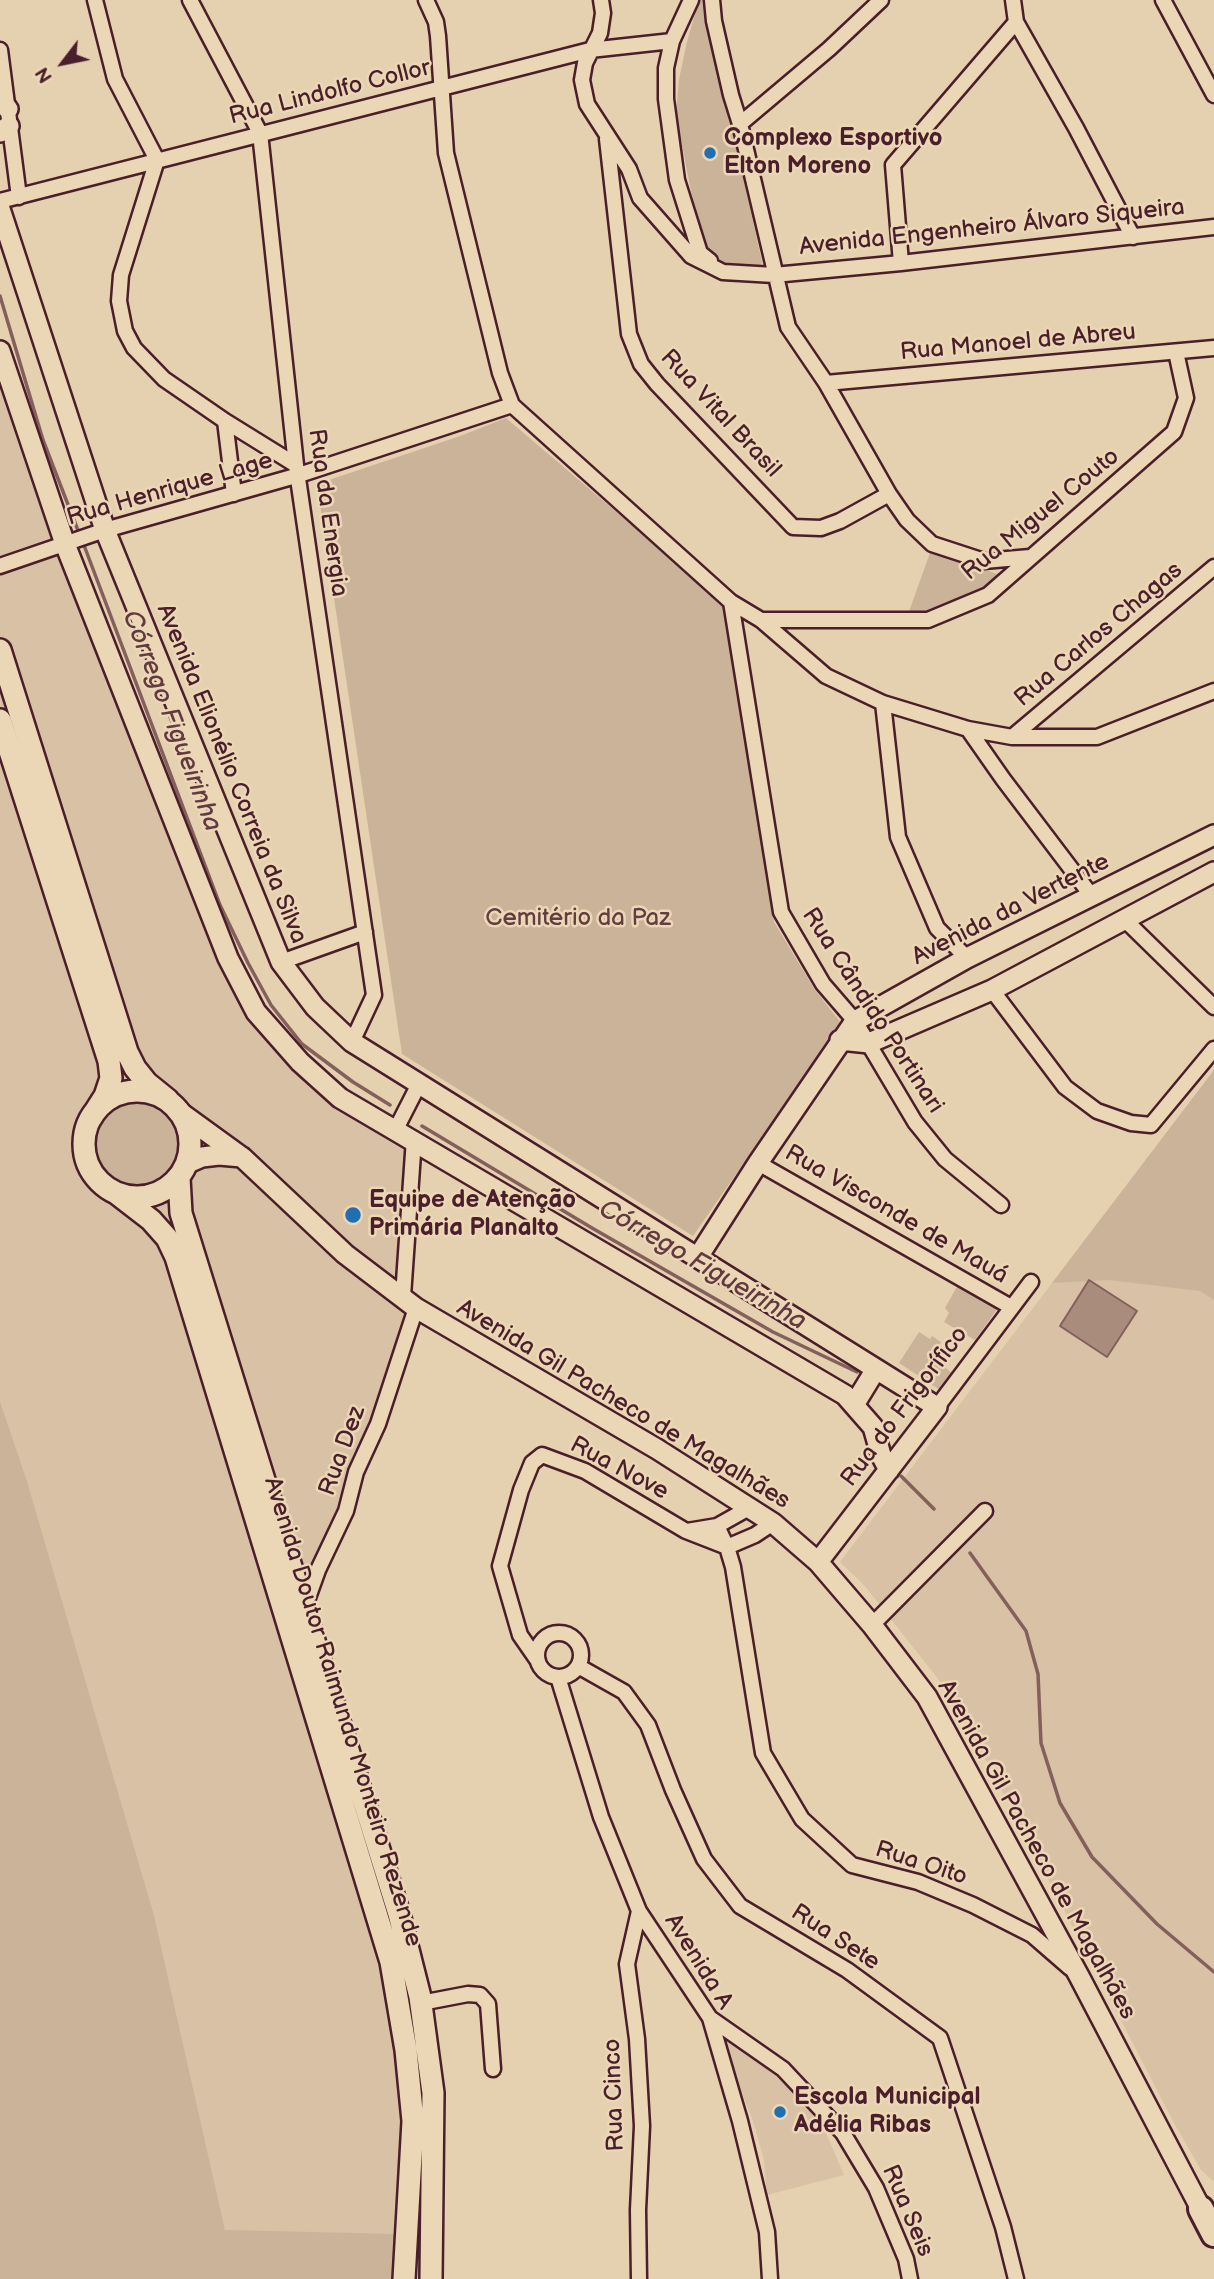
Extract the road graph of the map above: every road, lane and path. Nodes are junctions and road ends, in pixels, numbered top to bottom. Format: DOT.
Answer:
graph roads {
  1 [pos="96,0"];
  2 [pos="190,0"];
  3 [pos="426,0"];
  4 [pos="601,0"];
  5 [pos="691,0"];
  6 [pos="712,0"];
  7 [pos="881,0"];
  8 [pos="1013,0"];
  9 [pos="1163,0"];
  10 [pos="1016,22"];
  11 [pos="673,41"];
  12 [pos="0,50"];
  13 [pos="590,50"];
  14 [pos="440,90"];
  15 [pos="1214,95"];
  16 [pos="4,117"];
  17 [pos="740,124"];
  18 [pos="260,133"];
  19 [pos="607,138"];
  20 [pos="157,160"];
  21 [pos="19,197"];
  22 [pos="0,201"];
  23 [pos="0,209"];
  24 [pos="1214,227"];
  25 [pos="1133,237"];
  26 [pos="901,263"];
  27 [pos="723,272"];
  28 [pos="774,275"];
  29 [pos="1214,348"];
  30 [pos="0,351"];
  31 [pos="1176,352"];
  32 [pos="826,383"];
  33 [pos="512,405"];
  34 [pos="225,421"];
  35 [pos="297,470"];
  36 [pos="233,494"];
  37 [pos="889,494"];
  38 [pos="105,530"];
  39 [pos="65,544"];
  40 [pos="1031,557"];
  41 [pos="0,566"];
  42 [pos="1214,567"];
  43 [pos="731,602"];
  44 [pos="761,620"];
  45 [pos="0,650"];
  46 [pos="1214,691"];
  47 [pos="883,703"];
  48 [pos="0,720"];
  49 [pos="968,729"];
  50 [pos="1012,737"];
  51 [pos="1214,835"];
  52 [pos="1214,872"];
  53 [pos="1091,895"];
  54 [pos="1125,920"];
  55 [pos="365,932"];
  56 [pos="967,958"];
  57 [pos="281,962"];
  58 [pos="992,990"];
  59 [pos="1214,1007"];
  60 [pos="855,1021"];
  61 [pos="840,1041"];
  62 [pos="352,1042"];
  63 [pos="869,1043"];
  64 [pos="1214,1049"];
  65 [pos="419,1084"];
  66 [pos="175,1107"];
  67 [pos="91,1118"];
  68 [pos="396,1129"];
  69 [pos="414,1139"];
  70 [pos="243,1158"];
  71 [pos="758,1163"];
  72 [pos="183,1170"];
  73 [pos="116,1193"];
  74 [pos="1001,1205"];
  75 [pos="698,1256"];
  76 [pos="1031,1282"];
  77 [pos="409,1302"];
  78 [pos="1011,1307"];
  79 [pos="876,1369"];
  80 [pos="854,1405"];
  81 [pos="937,1407"];
  82 [pos="889,1470"];
  83 [pos="749,1508"];
  84 [pos="985,1511"];
  85 [pos="773,1522"];
  86 [pos="717,1527"];
  87 [pos="686,1531"];
  88 [pos="727,1547"];
  89 [pos="818,1562"];
  90 [pos="305,1606"];
  91 [pos="872,1625"];
  92 [pos="538,1661"];
  93 [pos="578,1666"];
  94 [pos="558,1677"];
  95 [pos="639,1911"];
  96 [pos="1079,1976"];
  97 [pos="421,2003"];
  98 [pos="710,2018"];
  99 [pos="493,2069"];
  100 [pos="1207,2212"];
  101 [pos="1214,2234"];
  102 [pos="404,2279"];
  103 [pos="431,2279"];
  104 [pos="639,2279"];
  105 [pos="769,2279"];
  106 [pos="909,2279"];
  107 [pos="1016,2279"];
  1 -- 20 [label="street"];
  2 -- 18 [label="street, Rua da Energia"];
  3 -- 14 [label="street"];
  4 -- 13 [label="street"];
  5 -- 11 [label="street"];
  6 -- 17 [label="street"];
  7 -- 17 [label="street"];
  8 -- 10 [label="street"];
  9 -- 15 [label="street"];
  10 -- 25 [label="street"];
  10 -- 26 [label="street"];
  11 -- 13 [label="street, Rua Lindolfo Collor"];
  11 -- 27 [label="street"];
  12 -- 16 [label="street"];
  13 -- 14 [label="street, Rua Lindolfo Collor"];
  13 -- 19 [label="street"];
  14 -- 18 [label="street, Rua Lindolfo Collor"];
  14 -- 33 [label="street"];
  16 -- 21 [label="street"];
  17 -- 28 [label="street"];
  18 -- 20 [label="street, Rua Lindolfo Collor"];
  18 -- 35 [label="street, Rua da Energia"];
  19 -- 27 [label="street"];
  19 -- 37 [label="street, Rua Vital Brasil"];
  20 -- 21 [label="street, Rua Lindolfo Collor"];
  20 -- 34 [label="street"];
  21 -- 22 [label="street, Rua Lindolfo Collor"];
  23 -- 38 [label="street, Avenida Elionélio Correia da Silva"];
  24 -- 25 [label="street, Avenida Engenheiro Álvaro Siqueira"];
  25 -- 26 [label="street, Avenida Engenheiro Álvaro Siqueira"];
  26 -- 28 [label="street, Avenida Engenheiro Álvaro Siqueira"];
  27 -- 28 [label="street, Avenida Engenheiro Álvaro Siqueira"];
  28 -- 32 [label="street"];
  29 -- 31 [label="street, Rua Manoel de Abreu"];
  30 -- 39 [label="street"];
  31 -- 32 [label="street, Rua Manoel de Abreu"];
  31 -- 40 [label="street, Rua Miguel Couto"];
  32 -- 37 [label="street"];
  33 -- 35 [label="street, Rua Henrique Lage"];
  33 -- 43 [label="street"];
  34 -- 35 [label="street"];
  34 -- 36 [label="street"];
  35 -- 36 [label="street, Rua Henrique Lage"];
  35 -- 55 [label="street, Rua da Energia"];
  36 -- 38 [label="street, Rua Henrique Lage"];
  37 -- 40 [label="street"];
  38 -- 39 [label="street, Rua Henrique Lage"];
  38 -- 57 [label="street, Avenida Elionélio Correia da Silva"];
  39 -- 41 [label="street, Rua Henrique Lage"];
  39 -- 68 [label="street"];
  40 -- 44 [label="street, Rua Miguel Couto"];
  42 -- 50 [label="street, Rua Carlos Chagas"];
  43 -- 44 [label="street"];
  43 -- 60 [label="street, Rua Cândido Portinari"];
  44 -- 47 [label="street"];
  45 -- 66 [label="main road"];
  46 -- 50 [label="street"];
  47 -- 49 [label="street"];
  47 -- 56 [label="street"];
  48 -- 67 [label="main road, Avenida Doutor Raimundo Monteiro Rezende"];
  49 -- 50 [label="street"];
  49 -- 53 [label="street"];
  51 -- 53 [label="street, Avenida da Vertente"];
  52 -- 54 [label="street"];
  53 -- 56 [label="street, Avenida da Vertente"];
  54 -- 58 [label="street"];
  54 -- 59 [label="street"];
  55 -- 57 [label="street"];
  55 -- 62 [label="street, Rua da Energia"];
  56 -- 60 [label="street, Avenida da Vertente"];
  57 -- 62 [label="street, Avenida Elionélio Correia da Silva"];
  58 -- 63 [label="street"];
  58 -- 64 [label="street"];
  60 -- 61 [label="street, Avenida da Vertente"];
  60 -- 63 [label="street, Rua Cândido Portinari"];
  61 -- 63 [label="street"];
  61 -- 71 [label="street, Avenida da Vertente"];
  62 -- 65 [label="street, Avenida Elionélio Correia da Silva"];
  63 -- 74 [label="street, Rua Cândido Portinari"];
  65 -- 68 [label="street"];
  65 -- 75 [label="street, Avenida Elionélio Correia da Silva"];
  66 -- 67 [label="main road"];
  66 -- 70 [label="street, Avenida Gil Pacheco de Magalhães"];
  66 -- 72 [label="main road, Avenida Doutor Raimundo Monteiro Rezende"];
  67 -- 73 [label="main road, Avenida Doutor Raimundo Monteiro Rezende"];
  68 -- 69 [label="street"];
  69 -- 77 [label="street"];
  69 -- 80 [label="street"];
  70 -- 72 [label="street"];
  70 -- 77 [label="street, Avenida Gil Pacheco de Magalhães"];
  71 -- 75 [label="street, Avenida da Vertente"];
  71 -- 78 [label="street, Rua Visconde de Mauá"];
  72 -- 73 [label="main road"];
  72 -- 90 [label="main road, Avenida Doutor Raimundo Monteiro Rezende"];
  73 -- 102 [label="main road, Avenida Doutor Raimundo Monteiro Rezende"];
  75 -- 79 [label="street, Avenida Elionélio Correia da Silva"];
  76 -- 78 [label="street, Rua do Frigorífico"];
  77 -- 83 [label="street, Avenida Gil Pacheco de Magalhães"];
  77 -- 90 [label="street, Rua Dez"];
  78 -- 81 [label="street, Rua do Frigorífico"];
  79 -- 80 [label="street"];
  79 -- 81 [label="street, Avenida Elionélio Correia da Silva"];
  80 -- 82 [label="street"];
  81 -- 82 [label="street, Rua do Frigorífico"];
  82 -- 89 [label="street, Rua do Frigorífico"];
  83 -- 85 [label="street, Avenida Gil Pacheco de Magalhães"];
  83 -- 86 [label="street, Rua Nove"];
  84 -- 91 [label="street"];
  85 -- 88 [label="street"];
  85 -- 89 [label="street, Avenida Gil Pacheco de Magalhães"];
  86 -- 87 [label="street, Rua Nove"];
  86 -- 88 [label="street, Rua Oito"];
  87 -- 88 [label="street, Rua Nove"];
  87 -- 92 [label="street, Rua Nove"];
  88 -- 96 [label="street, Rua Oito"];
  89 -- 91 [label="street, Avenida Gil Pacheco de Magalhães"];
  90 -- 97 [label="main road, Avenida Doutor Raimundo Monteiro Rezende"];
  91 -- 96 [label="street, Avenida Gil Pacheco de Magalhães"];
  92 -- 93 [label="street"];
  92 -- 94 [label="street"];
  93 -- 94 [label="street"];
  93 -- 107 [label="street, Rua Sete"];
  94 -- 95 [label="street, Avenida A"];
  95 -- 98 [label="street, Avenida A"];
  95 -- 104 [label="street, Rua Cinco"];
  96 -- 100 [label="street, Avenida Gil Pacheco de Magalhães"];
  97 -- 99 [label="street"];
  97 -- 103 [label="main road, Avenida Doutor Raimundo Monteiro Rezende"];
  98 -- 105 [label="street, Avenida A"];
  98 -- 106 [label="street, Rua Seis"];
  100 -- 101 [label="highway"];
}
